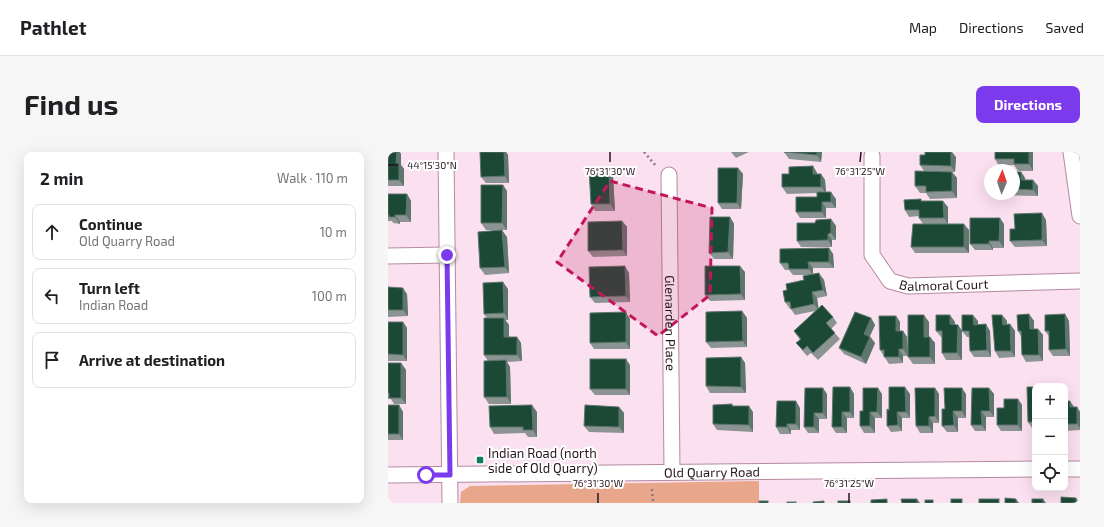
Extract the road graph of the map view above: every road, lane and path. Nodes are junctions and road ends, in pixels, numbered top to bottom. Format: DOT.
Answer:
graph roads {
  1 [pos="446,152"];
  2 [pos="644,152"];
  3 [pos="1071,152"];
  4 [pos="872,156"];
  5 [pos="669,175"];
  6 [pos="1080,216"];
  7 [pos="447,255"];
  8 [pos="388,256"];
  9 [pos="1080,281"];
  10 [pos="1080,468"];
  11 [pos="1032,469"];
  12 [pos="1068,469"];
  13 [pos="672,471"];
  14 [pos="388,475"];
  15 [pos="450,475"];
  16 [pos="652,489"];
  17 [pos="450,503"];
  18 [pos="653,503"];
  1 -- 7 [label="street"];
  2 -- 5 [label="path"];
  3 -- 6 [label="street"];
  4 -- 9 [label="street, Balmoral Court"];
  5 -- 13 [label="street, Glenarden Place"];
  7 -- 8 [label="street"];
  7 -- 15 [label="street"];
  10 -- 12 [label="street"];
  11 -- 13 [label="street, Old Quarry Road"];
  13 -- 15 [label="street, Old Quarry Road"];
  14 -- 15 [label="street, Old Quarry Road"];
  15 -- 17 [label="street"];
  16 -- 18 [label="path"];
}
